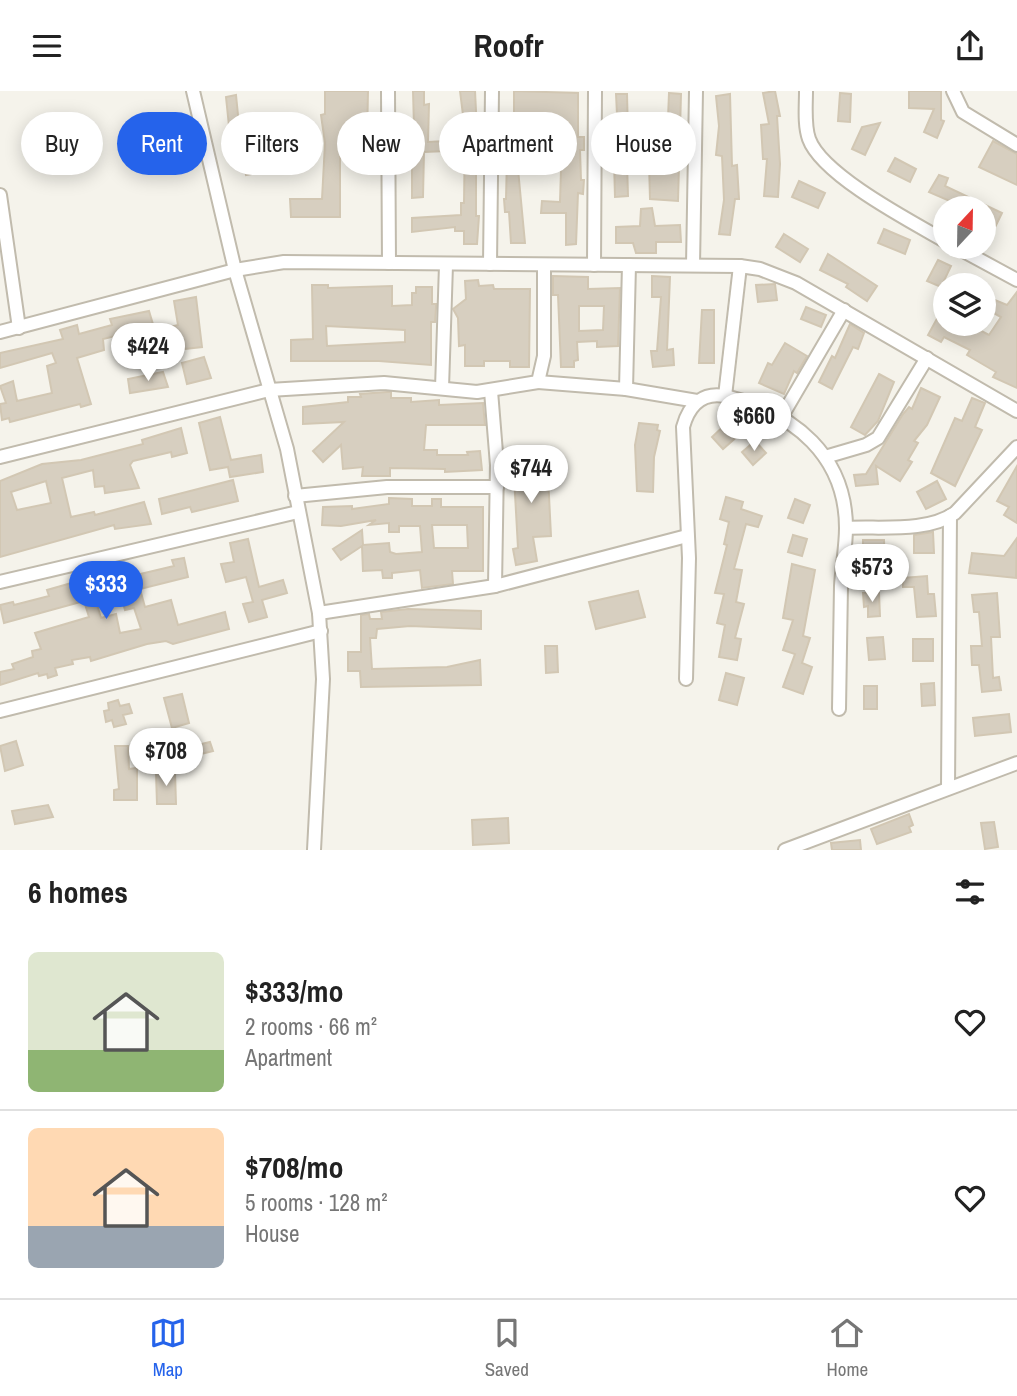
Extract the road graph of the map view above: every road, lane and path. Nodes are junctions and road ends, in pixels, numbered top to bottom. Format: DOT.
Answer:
graph roads {
  1 [pos="193,91"];
  2 [pos="388,91"];
  3 [pos="492,91"];
  4 [pos="595,91"];
  5 [pos="696,91"];
  6 [pos="806,91"];
  7 [pos="953,91"];
  8 [pos="1017,145"];
  9 [pos="0,195"];
  10 [pos="933,234"];
  11 [pos="2,235"];
  12 [pos="978,259"];
  13 [pos="389,263"];
  14 [pos="490,264"];
  15 [pos="446,265"];
  16 [pos="544,265"];
  17 [pos="594,265"];
  18 [pos="629,265"];
  19 [pos="693,265"];
  20 [pos="740,266"];
  21 [pos="235,270"];
  22 [pos="1017,281"];
  23 [pos="844,310"];
  24 [pos="19,328"];
  25 [pos="0,332"];
  26 [pos="926,358"];
  27 [pos="538,382"];
  28 [pos="442,388"];
  29 [pos="626,389"];
  30 [pos="269,390"];
  31 [pos="491,391"];
  32 [pos="725,395"];
  33 [pos="697,401"];
  34 [pos="1017,411"];
  35 [pos="782,416"];
  36 [pos="1017,447"];
  37 [pos="0,457"];
  38 [pos="825,457"];
  39 [pos="497,487"];
  40 [pos="295,496"];
  41 [pos="298,512"];
  42 [pos="950,516"];
  43 [pos="846,528"];
  44 [pos="687,536"];
  45 [pos="0,582"];
  46 [pos="495,586"];
  47 [pos="319,613"];
  48 [pos="321,631"];
  49 [pos="686,679"];
  50 [pos="839,709"];
  51 [pos="0,711"];
  52 [pos="1017,763"];
  53 [pos="948,788"];
  54 [pos="806,846"];
  55 [pos="314,850"];
  56 [pos="785,850"];
  1 -- 21 [label="street"];
  2 -- 13 [label="street"];
  3 -- 14 [label="street"];
  4 -- 17 [label="street"];
  5 -- 19 [label="street"];
  6 -- 10 [label="street"];
  7 -- 8 [label="street"];
  9 -- 11 [label="street"];
  11 -- 24 [label="street"];
  12 -- 22 [label="street"];
  13 -- 15 [label="street"];
  13 -- 21 [label="street"];
  14 -- 15 [label="street"];
  14 -- 16 [label="street"];
  15 -- 28 [label="street"];
  16 -- 17 [label="street"];
  16 -- 27 [label="street"];
  17 -- 18 [label="street"];
  18 -- 19 [label="street"];
  18 -- 29 [label="street"];
  19 -- 20 [label="street"];
  20 -- 23 [label="street"];
  20 -- 32 [label="street"];
  21 -- 24 [label="street"];
  21 -- 30 [label="street"];
  23 -- 26 [label="street"];
  23 -- 35 [label="street"];
  24 -- 25 [label="street"];
  26 -- 34 [label="street"];
  26 -- 38 [label="street"];
  27 -- 29 [label="street"];
  27 -- 31 [label="street"];
  28 -- 30 [label="street"];
  28 -- 31 [label="street"];
  29 -- 33 [label="street"];
  30 -- 37 [label="street"];
  30 -- 40 [label="street"];
  31 -- 39 [label="street"];
  32 -- 33 [label="street"];
  32 -- 35 [label="street"];
  33 -- 44 [label="street"];
  35 -- 38 [label="street"];
  36 -- 42 [label="street"];
  38 -- 43 [label="street"];
  39 -- 40 [label="street"];
  39 -- 46 [label="street"];
  40 -- 41 [label="street"];
  41 -- 45 [label="street"];
  41 -- 47 [label="street"];
  42 -- 43 [label="street"];
  42 -- 53 [label="street"];
  43 -- 50 [label="street"];
  44 -- 46 [label="street"];
  44 -- 49 [label="street"];
  46 -- 47 [label="street"];
  47 -- 48 [label="street"];
  48 -- 51 [label="street"];
  48 -- 55 [label="street"];
  52 -- 53 [label="street"];
  53 -- 54 [label="street"];
  54 -- 56 [label="street"];
}
